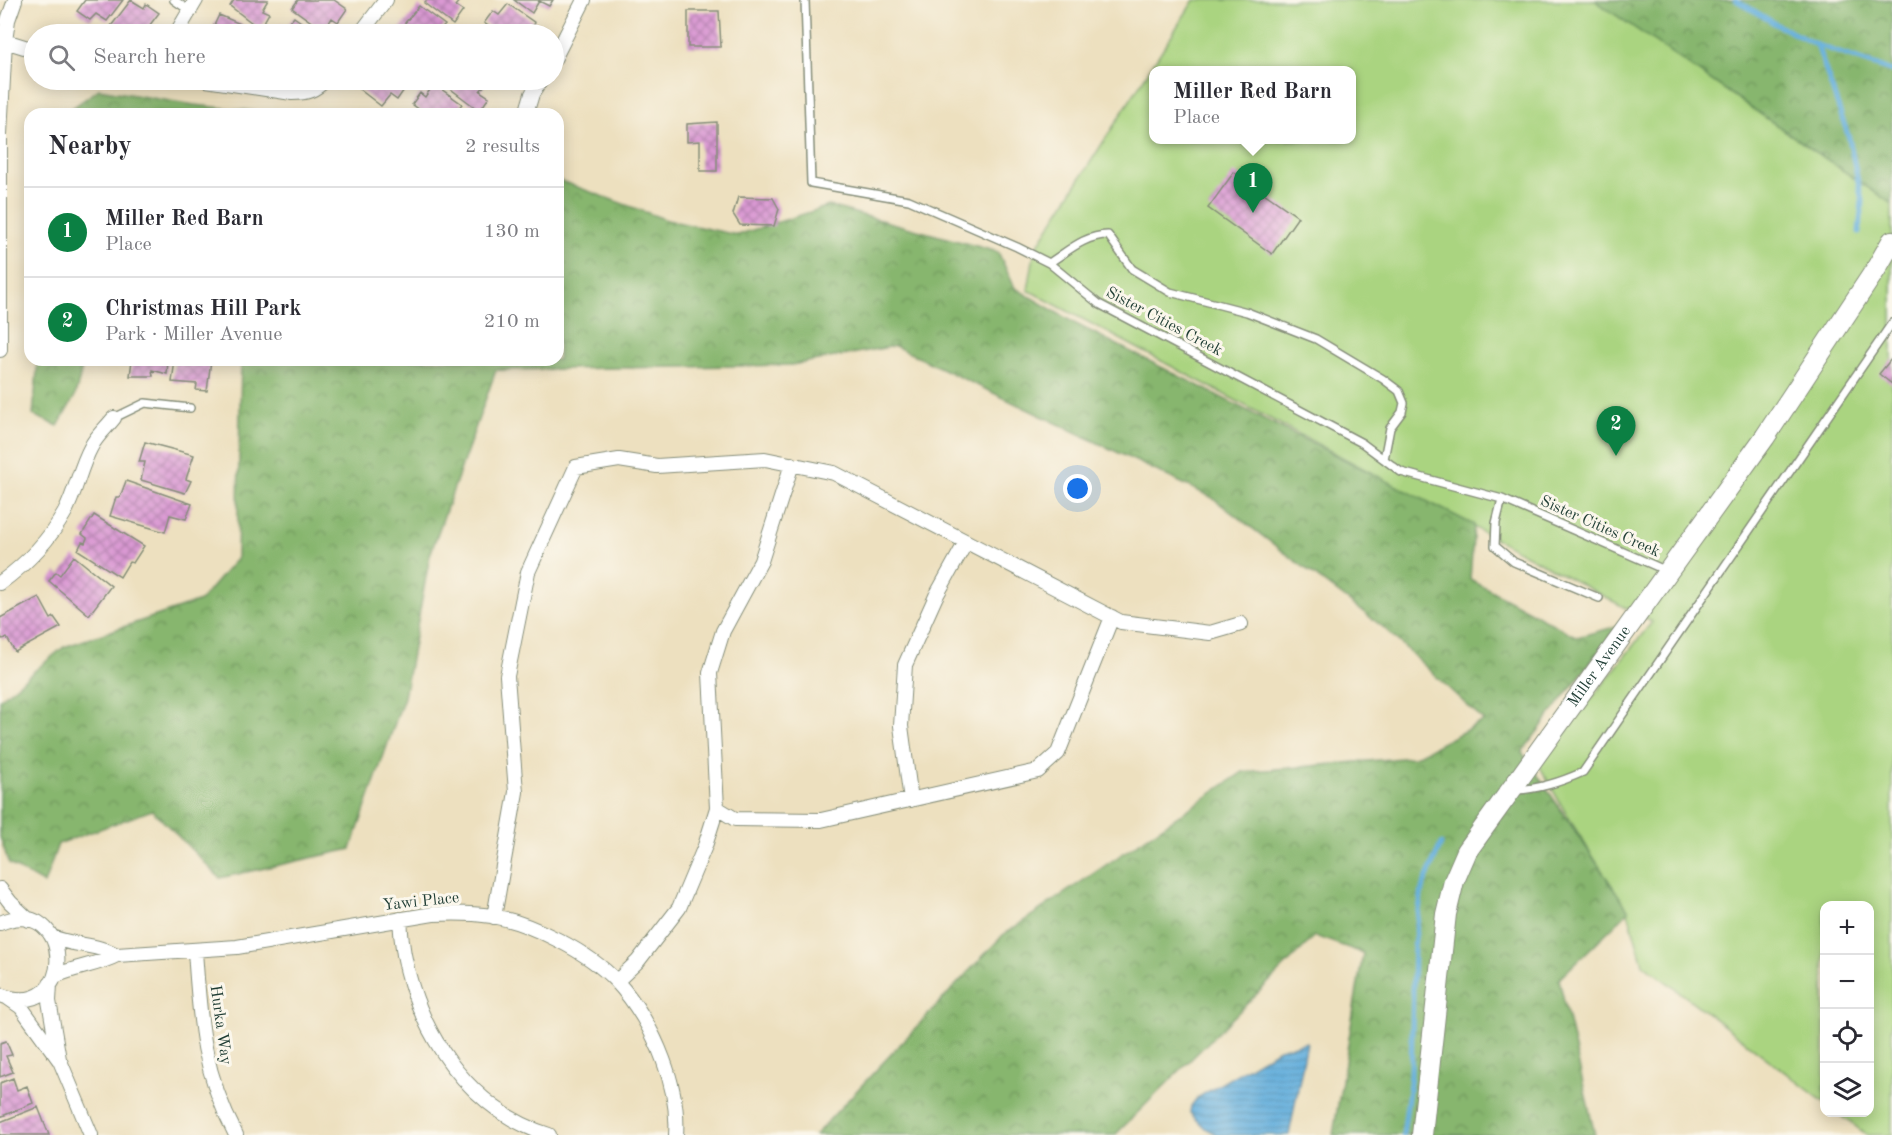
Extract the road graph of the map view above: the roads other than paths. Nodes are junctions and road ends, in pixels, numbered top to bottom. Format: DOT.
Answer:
graph roads {
  1 [pos="15,0"];
  2 [pos="174,0"];
  3 [pos="386,0"];
  4 [pos="584,0"];
  5 [pos="805,0"];
  6 [pos="193,5"];
  7 [pos="182,24"];
  8 [pos="368,24"];
  9 [pos="564,39"];
  10 [pos="5,41"];
  11 [pos="24,47"];
  12 [pos="272,90"];
  13 [pos="312,90"];
  14 [pos="535,90"];
  15 [pos="528,108"];
  16 [pos="1892,242"];
  17 [pos="1049,263"];
  18 [pos="1892,323"];
  19 [pos="0,350"];
  20 [pos="190,408"];
  21 [pos="114,418"];
  22 [pos="1384,459"];
  23 [pos="792,464"];
  24 [pos="1502,499"];
  25 [pos="966,542"];
  26 [pos="1668,572"];
  27 [pos="0,583"];
  28 [pos="1599,598"];
  29 [pos="1112,617"];
  30 [pos="1241,624"];
  31 [pos="1510,790"];
  32 [pos="911,800"];
  33 [pos="717,808"];
  34 [pos="0,889"];
  35 [pos="494,917"];
  36 [pos="400,919"];
  37 [pos="29,920"];
  38 [pos="0,923"];
  39 [pos="52,937"];
  40 [pos="195,951"];
  41 [pos="117,955"];
  42 [pos="52,980"];
  43 [pos="616,981"];
  44 [pos="4,996"];
  45 [pos="60,1061"];
  46 [pos="91,1135"];
  47 [pos="236,1135"];
  48 [pos="549,1135"];
  49 [pos="676,1135"];
  50 [pos="1422,1135"];
  1 -- 10 [label="street"];
  2 -- 6 [label="lane"];
  3 -- 8 [label="street"];
  4 -- 9 [label="street"];
  5 -- 17 [label="lane, Sister Cities Creek"];
  6 -- 7 [label="street"];
  10 -- 11 [label="street"];
  10 -- 19 [label="street"];
  12 -- 13 [label="street"];
  14 -- 15 [label="street"];
  16 -- 26 [label="street, Miller Avenue"];
  17 -- 22 [label="lane, Sister Cities Creek"];
  17 -- 22 [label="lane"];
  18 -- 31 [label="lane"];
  20 -- 21 [label="lane"];
  21 -- 27 [label="street"];
  22 -- 24 [label="lane, Sister Cities Creek"];
  23 -- 25 [label="street"];
  23 -- 33 [label="street"];
  23 -- 35 [label="street"];
  24 -- 26 [label="lane, Sister Cities Creek"];
  24 -- 28 [label="lane"];
  25 -- 29 [label="street"];
  25 -- 32 [label="street"];
  26 -- 31 [label="street, Miller Avenue"];
  29 -- 30 [label="street"];
  29 -- 32 [label="street"];
  31 -- 50 [label="street, Miller Avenue"];
  32 -- 33 [label="street"];
  33 -- 43 [label="street"];
  34 -- 37 [label="street"];
  35 -- 36 [label="street, Yawi Place"];
  35 -- 43 [label="street, Yawi Place"];
  36 -- 40 [label="street, Yawi Place"];
  36 -- 48 [label="street"];
  37 -- 38 [label="street"];
  37 -- 39 [label="street"];
  39 -- 41 [label="street"];
  39 -- 42 [label="street"];
  40 -- 41 [label="street, Yawi Place"];
  40 -- 47 [label="street, Hurka Way"];
  41 -- 42 [label="street"];
  42 -- 44 [label="street"];
  42 -- 45 [label="street"];
  43 -- 49 [label="street, Yawi Place"];
  44 -- 45 [label="street"];
  45 -- 46 [label="street"];
}
